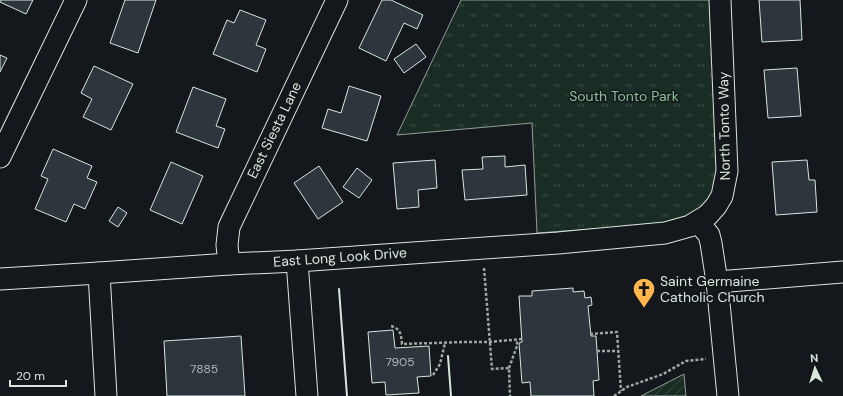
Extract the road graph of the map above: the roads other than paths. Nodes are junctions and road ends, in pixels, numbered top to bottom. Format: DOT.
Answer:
graph roads {
  1 [pos="76,0"];
  2 [pos="337,0"];
  3 [pos="720,0"];
  4 [pos="0,157"];
  5 [pos="689,226"];
  6 [pos="297,261"];
  7 [pos="229,264"];
  8 [pos="843,272"];
  9 [pos="99,273"];
  10 [pos="0,279"];
  11 [pos="717,282"];
  12 [pos="106,396"];
  13 [pos="307,396"];
  14 [pos="728,396"];
  1 -- 4 [label="street"];
  2 -- 7 [label="street, East Siesta Lane"];
  3 -- 5 [label="street, North Tonto Way"];
  5 -- 6 [label="street, East Long Look Drive"];
  5 -- 11 [label="street"];
  6 -- 7 [label="street, East Long Look Drive"];
  6 -- 13 [label="street"];
  7 -- 9 [label="street, East Long Look Drive"];
  8 -- 11 [label="street"];
  9 -- 10 [label="street, East Long Look Drive"];
  9 -- 12 [label="street"];
  11 -- 14 [label="street"];
}
